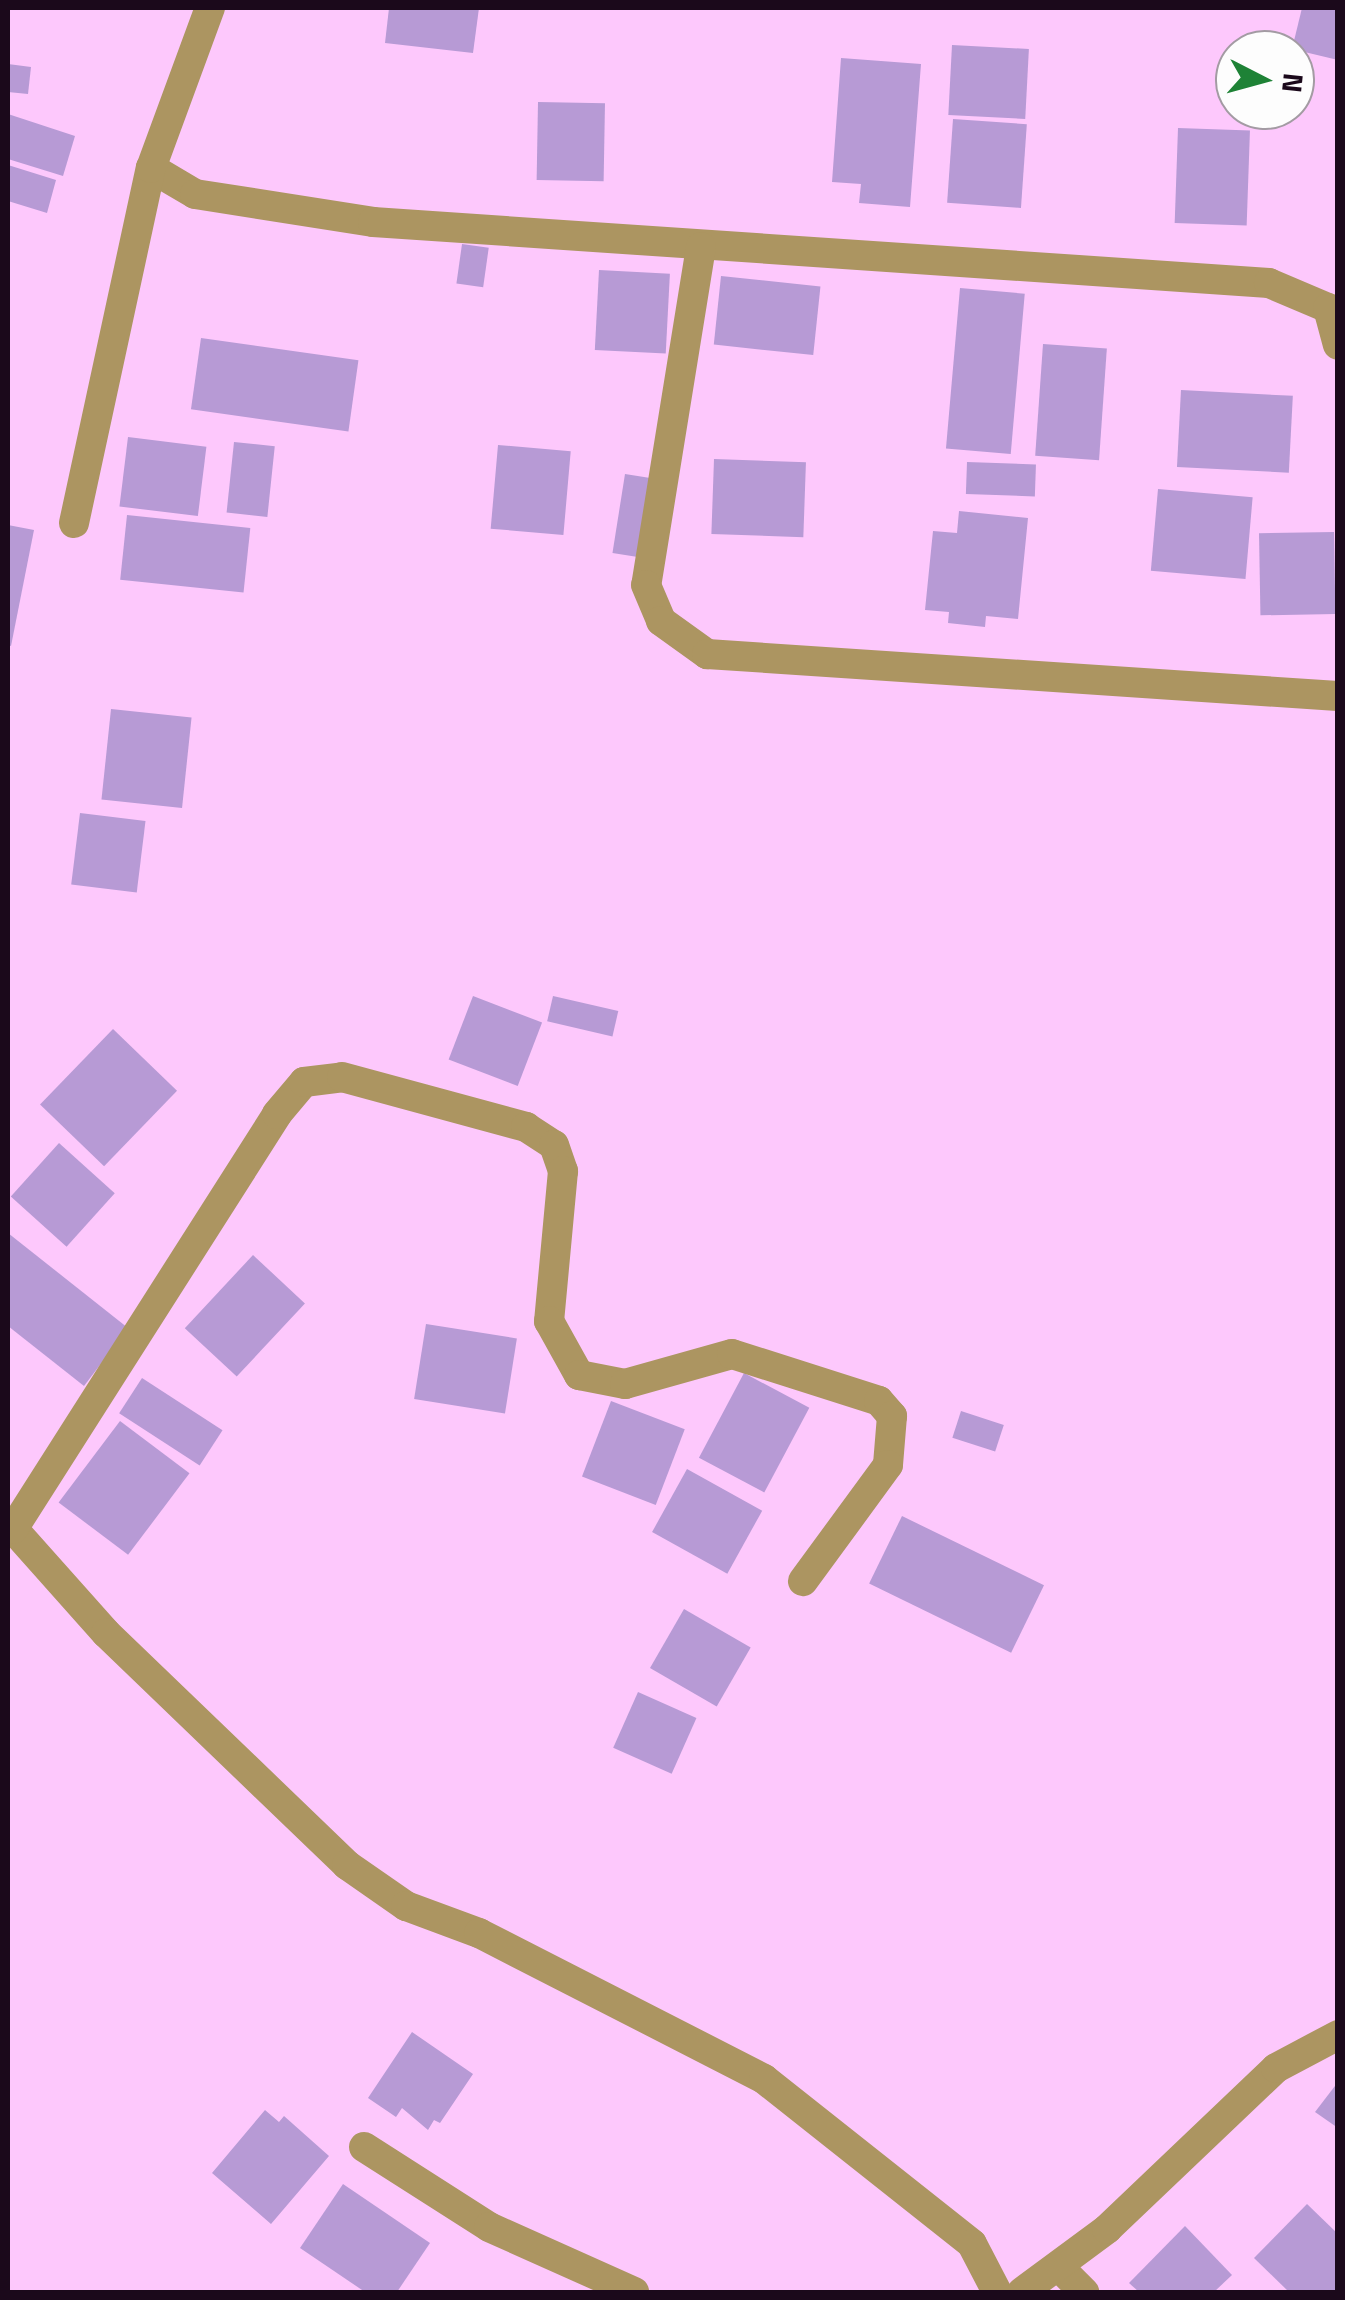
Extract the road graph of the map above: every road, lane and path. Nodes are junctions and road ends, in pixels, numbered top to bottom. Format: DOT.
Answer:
graph roads {
  1 [pos="210,8"];
  2 [pos="151,168"];
  3 [pos="700,247"];
  4 [pos="1338,345"];
  5 [pos="74,523"];
  6 [pos="1338,696"];
  7 [pos="10,1526"];
  8 [pos="803,1582"];
  9 [pos="1338,2035"];
  10 [pos="364,2147"];
  11 [pos="1061,2269"];
  12 [pos="634,2292"];
  13 [pos="996,2292"];
  14 [pos="1022,2292"];
  15 [pos="1084,2292"];
  1 -- 2 [label="street"];
  2 -- 3 [label="street"];
  2 -- 5 [label="street"];
  3 -- 4 [label="street"];
  3 -- 6 [label="street"];
  7 -- 8 [label="street"];
  7 -- 13 [label="street"];
  9 -- 11 [label="street"];
  10 -- 12 [label="street"];
  11 -- 14 [label="street"];
  11 -- 15 [label="street"];
}
